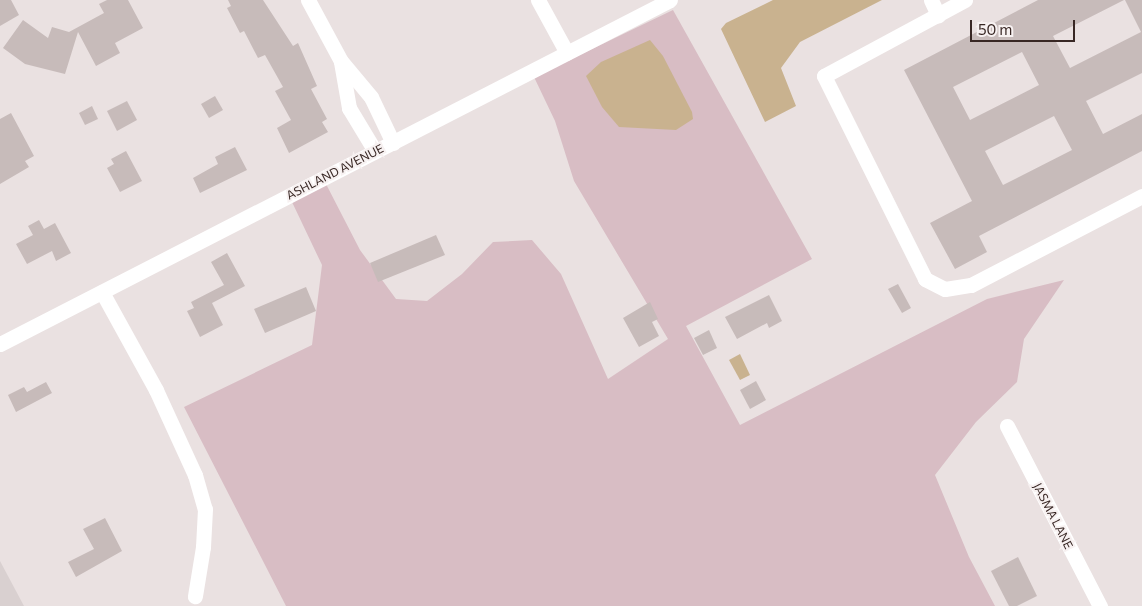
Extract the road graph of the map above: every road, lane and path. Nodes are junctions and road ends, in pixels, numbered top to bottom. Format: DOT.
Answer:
graph roads {
  1 [pos="308,0"];
  2 [pos="538,0"];
  3 [pos="670,0"];
  4 [pos="931,0"];
  5 [pos="965,0"];
  6 [pos="938,14"];
  7 [pos="568,53"];
  8 [pos="341,61"];
  9 [pos="392,143"];
  10 [pos="375,151"];
  11 [pos="1142,196"];
  12 [pos="102,292"];
  13 [pos="0,344"];
  14 [pos="1007,426"];
  15 [pos="195,596"];
  16 [pos="1100,606"];
  1 -- 8 [label="street"];
  2 -- 7 [label="street"];
  3 -- 7 [label="street, ASHLAND AVENUE"];
  4 -- 6 [label="street"];
  5 -- 6 [label="street"];
  6 -- 11 [label="street"];
  7 -- 9 [label="street, ASHLAND AVENUE"];
  8 -- 9 [label="street"];
  8 -- 10 [label="street"];
  9 -- 10 [label="street, ASHLAND AVENUE"];
  10 -- 12 [label="street, ASHLAND AVENUE"];
  12 -- 13 [label="street, ASHLAND AVENUE"];
  12 -- 15 [label="street"];
  14 -- 16 [label="street, JASMA LANE"];
}
